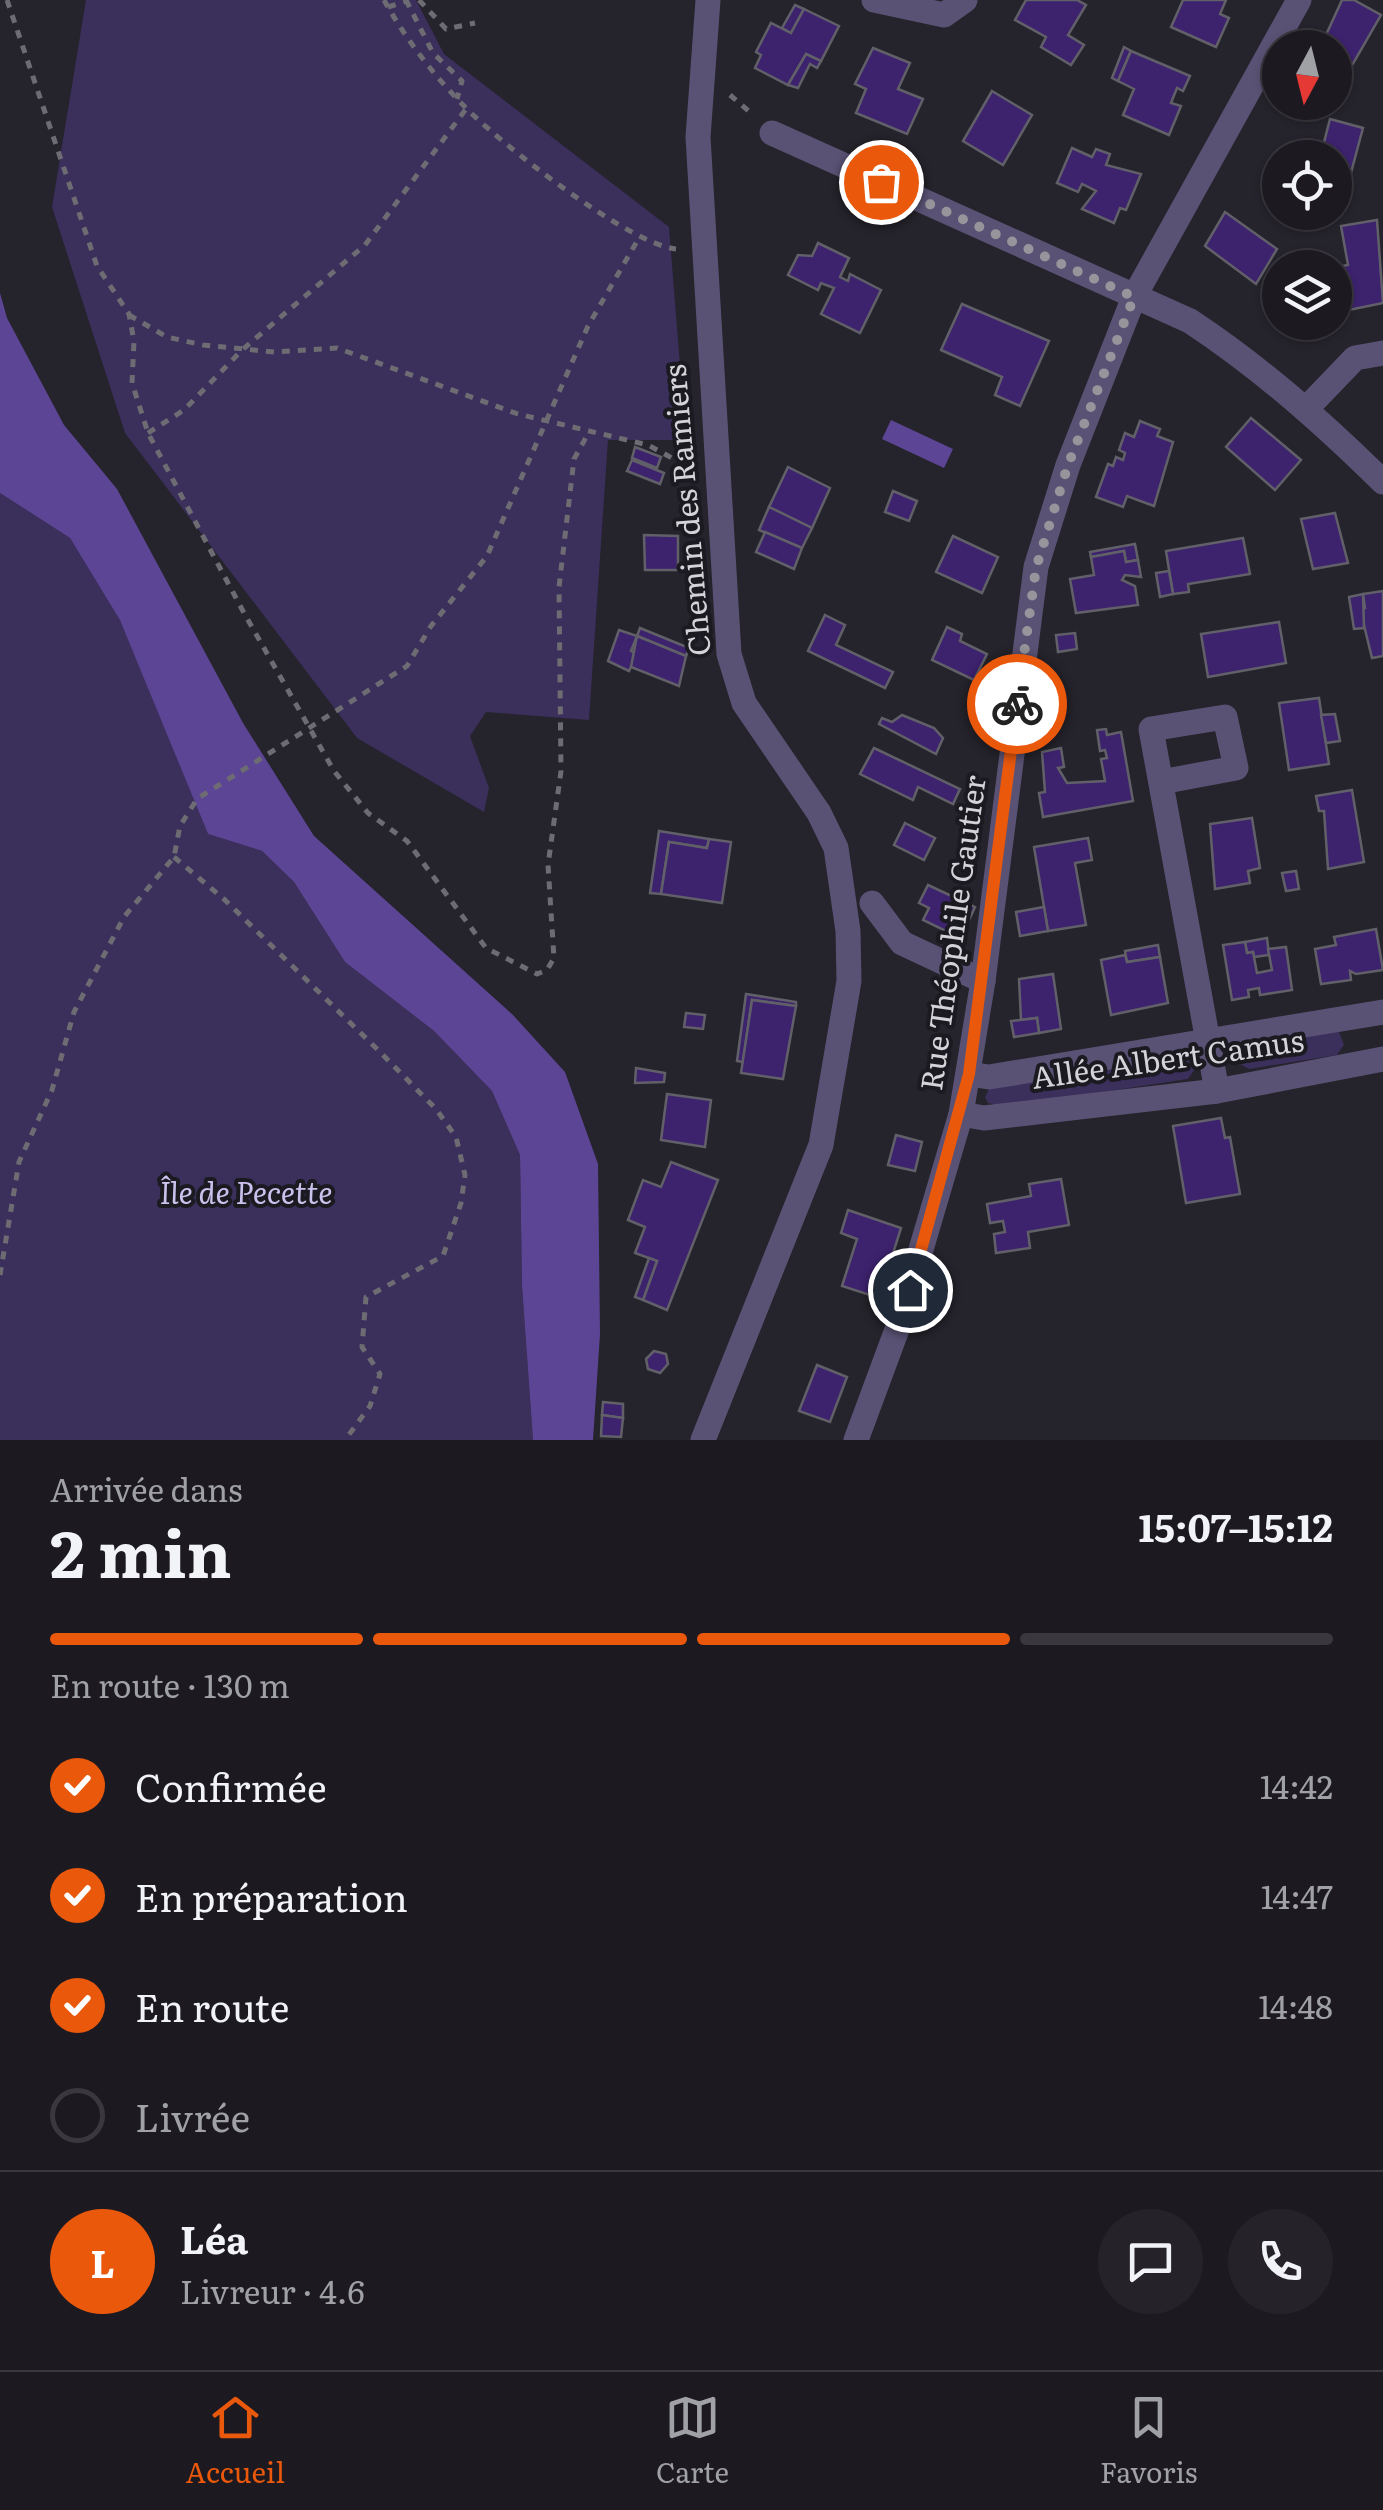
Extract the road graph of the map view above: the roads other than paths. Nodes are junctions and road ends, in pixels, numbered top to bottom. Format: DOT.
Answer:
graph roads {
  1 [pos="708,0"];
  2 [pos="874,0"];
  3 [pos="964,0"];
  4 [pos="1298,0"];
  5 [pos="772,133"];
  6 [pos="1134,297"];
  7 [pos="1383,353"];
  8 [pos="1307,408"];
  9 [pos="1383,482"];
  10 [pos="1161,782"];
  11 [pos="872,903"];
  12 [pos="983,980"];
  13 [pos="1383,1012"];
  14 [pos="1351,1018"];
  15 [pos="1209,1041"];
  16 [pos="1372,1061"];
  17 [pos="969,1074"];
  18 [pos="1217,1090"];
  19 [pos="962,1114"];
  20 [pos="703,1440"];
  21 [pos="856,1440"];
  1 -- 20 [label="street, Chemin des Ramiers"];
  2 -- 3 [label="street"];
  4 -- 6 [label="street, Rue Théophile Gautier"];
  5 -- 6 [label="street"];
  6 -- 8 [label="street"];
  6 -- 12 [label="street, Rue Théophile Gautier"];
  7 -- 8 [label="street"];
  8 -- 9 [label="street"];
  10 -- 15 [label="street"];
  11 -- 12 [label="street"];
  12 -- 17 [label="street, Rue Théophile Gautier"];
  13 -- 14 [label="street, Allée Albert Camus"];
  14 -- 15 [label="street, Allée Albert Camus"];
  14 -- 16 [label="street"];
  15 -- 17 [label="street, Allée Albert Camus"];
  15 -- 18 [label="street"];
  16 -- 18 [label="street, Allée Albert Camus"];
  17 -- 19 [label="street, Rue Théophile Gautier"];
  18 -- 19 [label="street, Allée Albert Camus"];
  19 -- 21 [label="street, Rue Théophile Gautier"];
}
